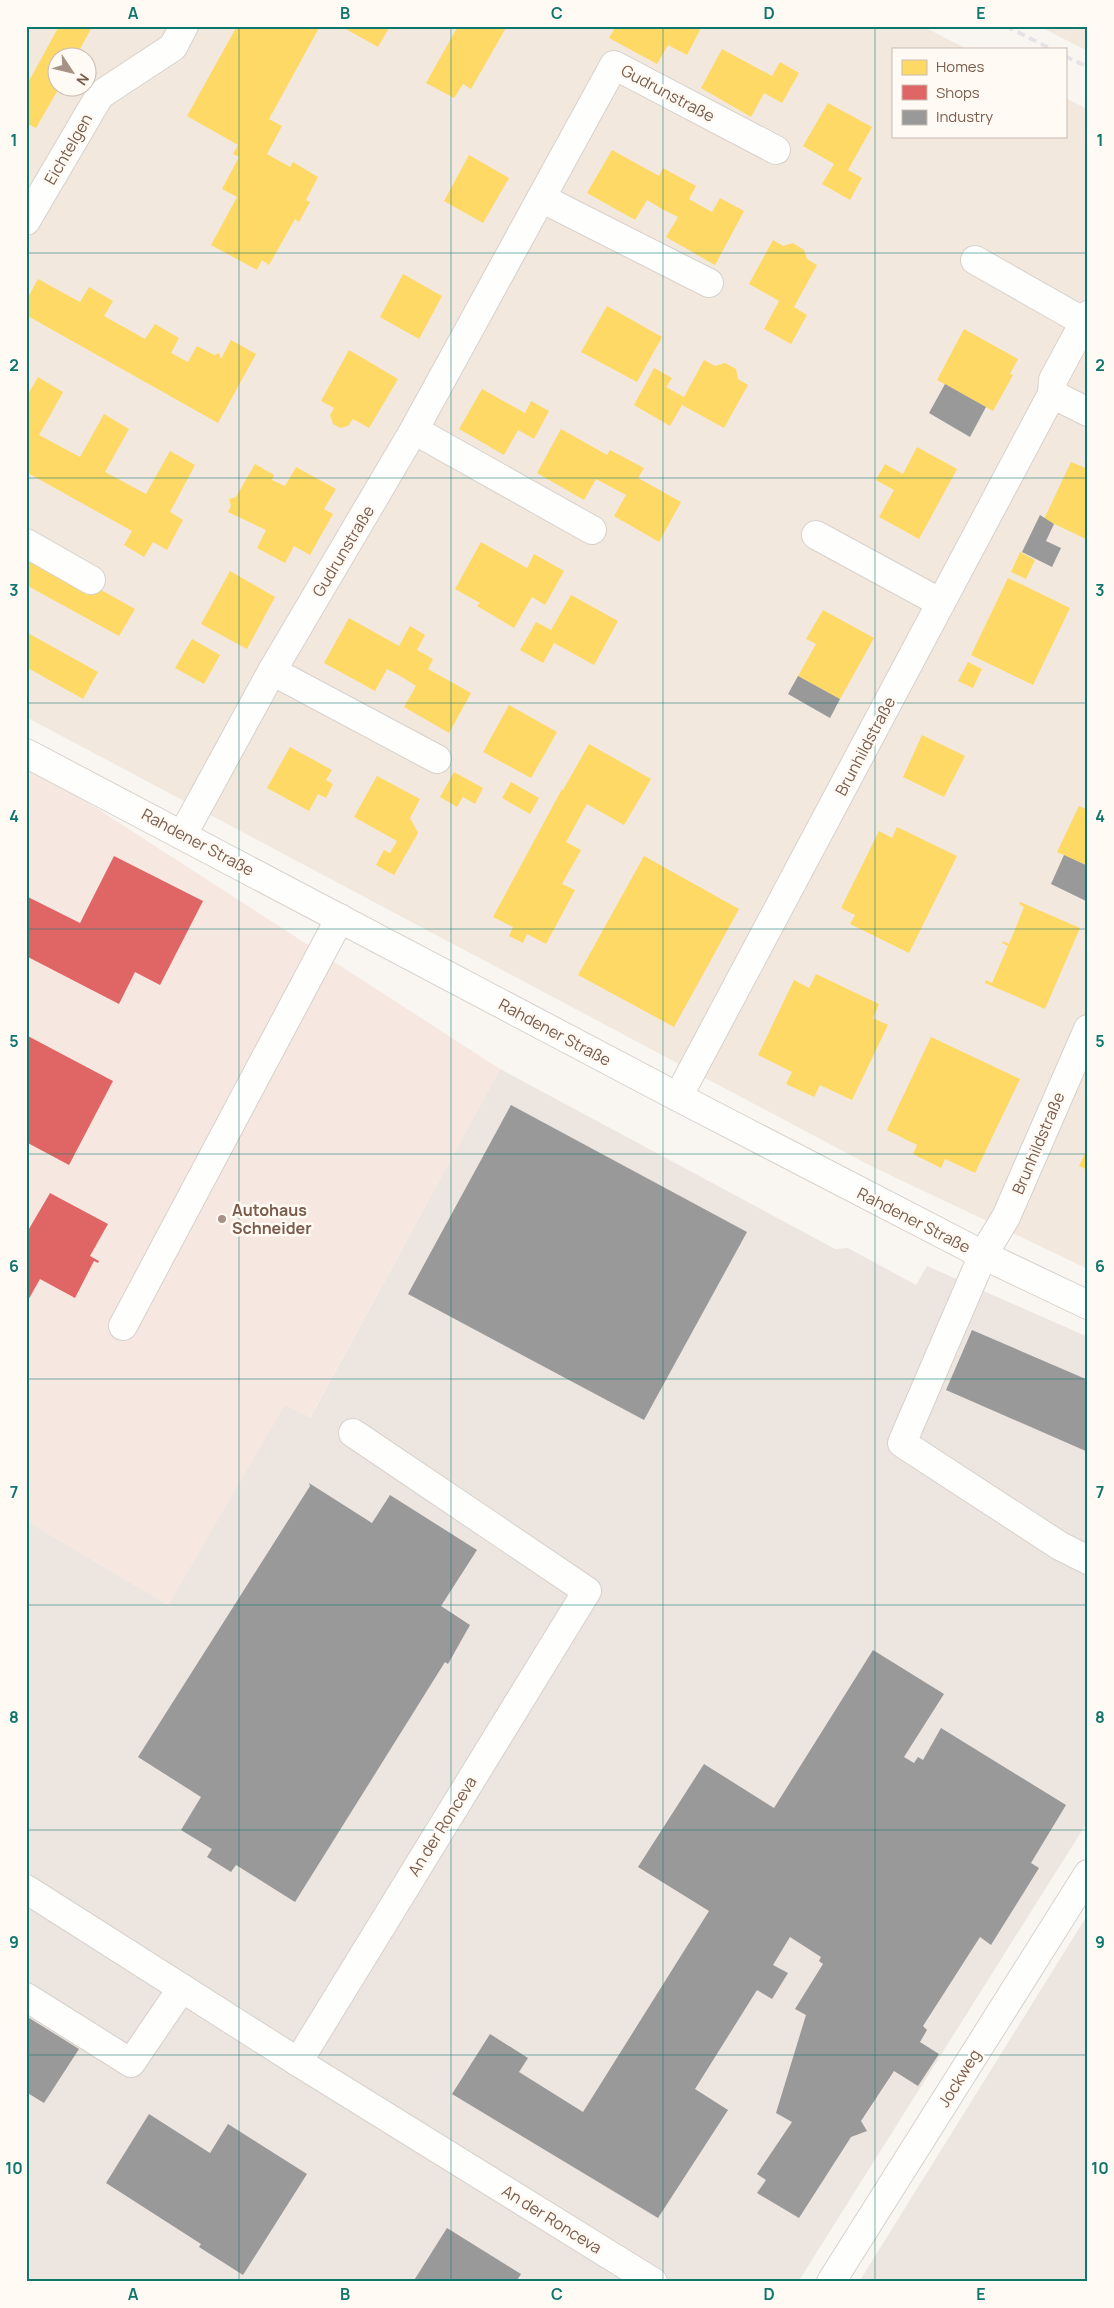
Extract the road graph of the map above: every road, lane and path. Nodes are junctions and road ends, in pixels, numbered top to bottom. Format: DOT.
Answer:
graph roads {
  1 [pos="184,26"];
  2 [pos="776,150"];
  3 [pos="541,198"];
  4 [pos="26,221"];
  5 [pos="975,260"];
  6 [pos="709,284"];
  7 [pos="1086,319"];
  8 [pos="1052,394"];
  9 [pos="1088,412"];
  10 [pos="414,430"];
  11 [pos="592,530"];
  12 [pos="816,535"];
  13 [pos="26,543"];
  14 [pos="92,580"];
  15 [pos="941,603"];
  16 [pos="272,671"];
  17 [pos="26,753"];
  18 [pos="437,759"];
  19 [pos="183,834"];
  20 [pos="340,918"];
  21 [pos="1088,1028"];
  22 [pos="678,1097"];
  23 [pos="983,1256"];
  24 [pos="1088,1305"];
  25 [pos="123,1326"];
  26 [pos="353,1433"];
  27 [pos="1088,1560"];
  28 [pos="1088,1874"];
  29 [pos="26,1889"];
  30 [pos="182,1988"];
  31 [pos="26,1997"];
  32 [pos="298,2062"];
  33 [pos="652,2282"];
  34 [pos="831,2282"];
  1 -- 4 [label="street, Eichtelgen"];
  2 -- 3 [label="street, Gudrunstraße"];
  3 -- 6 [label="street"];
  3 -- 10 [label="street, Gudrunstraße"];
  5 -- 7 [label="street, Brunhildstraße"];
  7 -- 8 [label="street, Brunhildstraße"];
  8 -- 9 [label="street"];
  8 -- 15 [label="street, Brunhildstraße"];
  10 -- 11 [label="street"];
  10 -- 16 [label="street, Gudrunstraße"];
  12 -- 15 [label="street"];
  13 -- 14 [label="street"];
  15 -- 22 [label="street, Brunhildstraße"];
  16 -- 18 [label="street"];
  16 -- 19 [label="street, Gudrunstraße"];
  17 -- 19 [label="street, Rahdener Straße"];
  19 -- 20 [label="street, Rahdener Straße"];
  20 -- 22 [label="street, Rahdener Straße"];
  20 -- 25 [label="street"];
  21 -- 23 [label="street, Brunhildstraße"];
  22 -- 23 [label="street, Rahdener Straße"];
  23 -- 24 [label="street, Rahdener Straße"];
  23 -- 27 [label="street, Brunhildstraße"];
  26 -- 32 [label="street, An der Ronceva"];
  28 -- 34 [label="street, Jockweg"];
  29 -- 30 [label="street, An der Ronceva"];
  30 -- 31 [label="street"];
  30 -- 32 [label="street, An der Ronceva"];
  32 -- 33 [label="street, An der Ronceva"];
}
